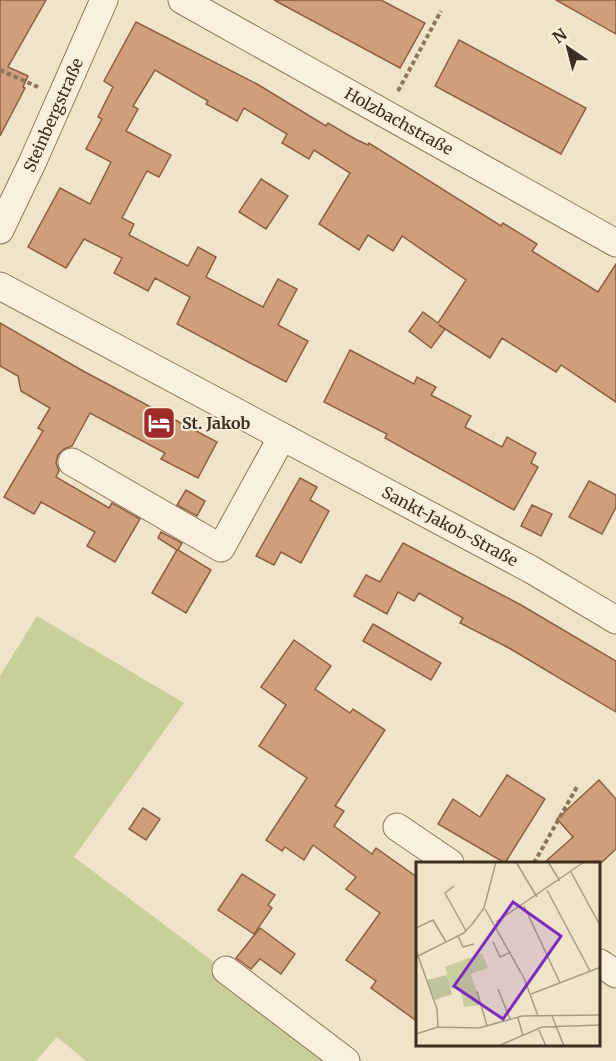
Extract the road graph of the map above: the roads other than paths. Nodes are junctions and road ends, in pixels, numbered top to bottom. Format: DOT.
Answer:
graph roads {
  1 [pos="104,0"];
  2 [pos="182,0"];
  3 [pos="0,230"];
  4 [pos="616,243"];
  5 [pos="0,286"];
  6 [pos="282,437"];
  7 [pos="72,462"];
  8 [pos="616,620"];
  9 [pos="397,827"];
  10 [pos="449,862"];
  11 [pos="601,964"];
  12 [pos="226,970"];
  13 [pos="616,974"];
  14 [pos="346,1061"];
  1 -- 3 [label="street, Steinbergstraße"];
  2 -- 4 [label="street, Holzbachstraße"];
  5 -- 6 [label="street, Sankt-Jakob-Straße"];
  6 -- 7 [label="street"];
  6 -- 8 [label="street, Sankt-Jakob-Straße"];
  9 -- 10 [label="street"];
  11 -- 13 [label="street"];
  12 -- 14 [label="street"];
}
